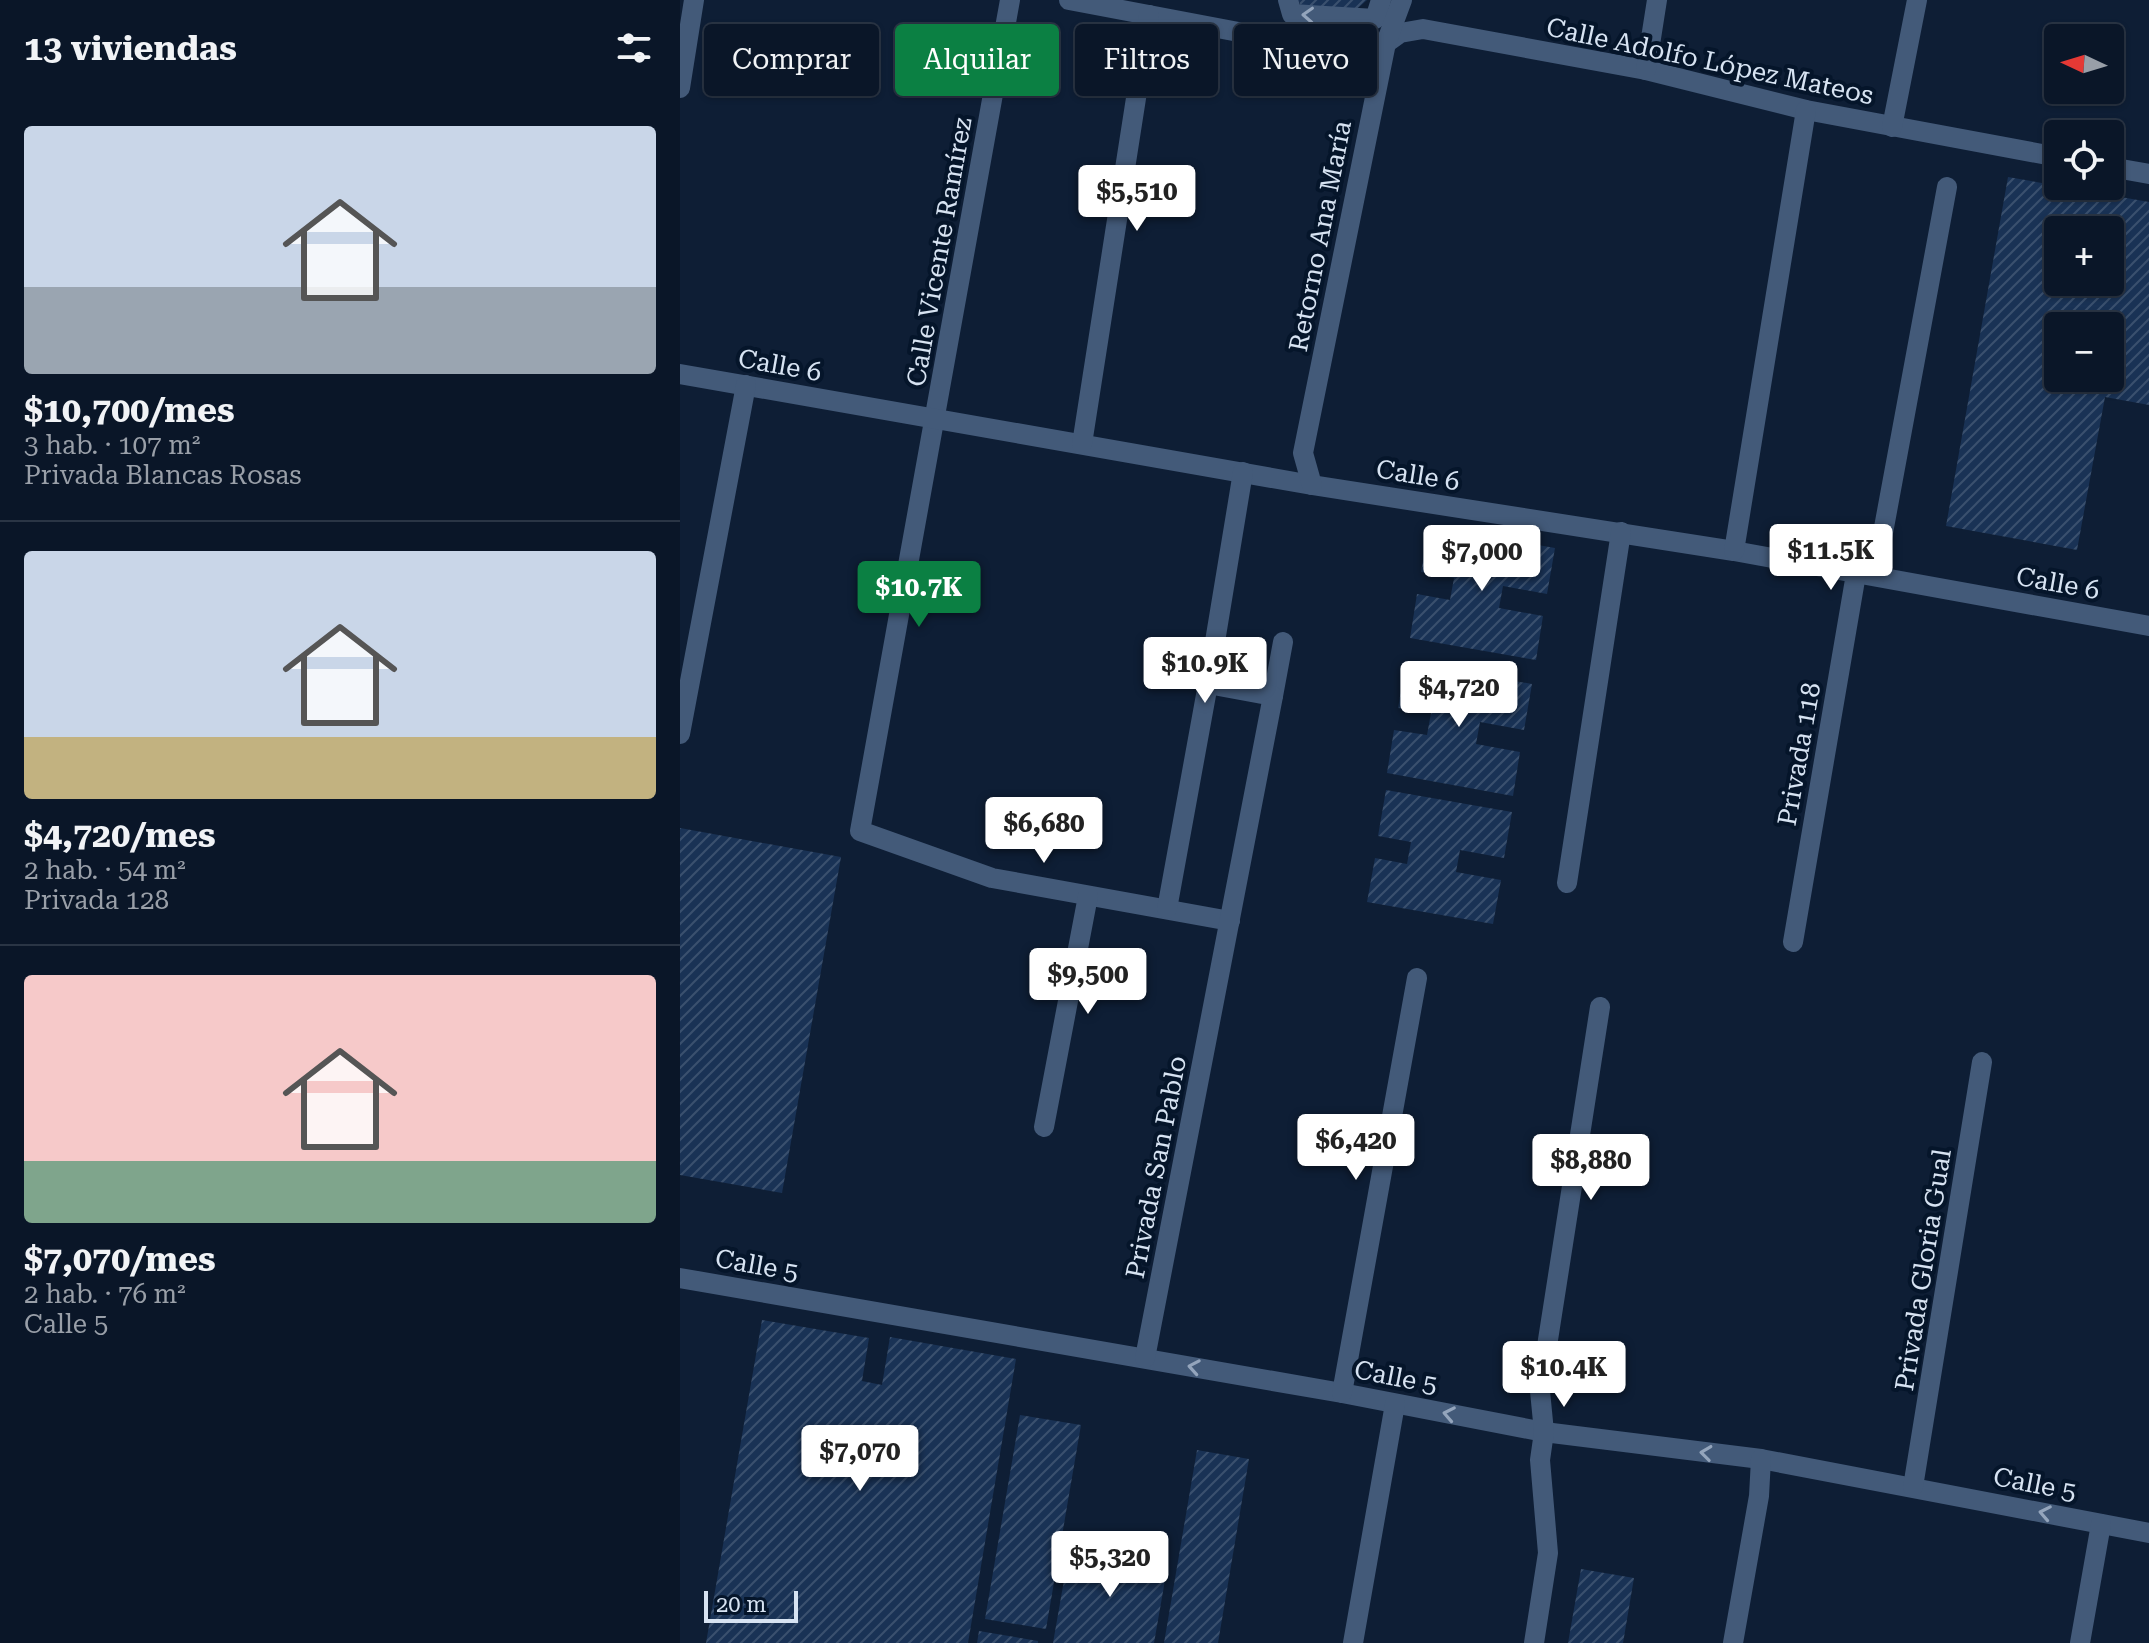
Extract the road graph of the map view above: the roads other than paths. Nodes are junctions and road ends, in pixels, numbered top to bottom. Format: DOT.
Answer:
graph roads {
  1 [pos="694,0"];
  2 [pos="1010,0"];
  3 [pos="1069,0"];
  4 [pos="1288,0"];
  5 [pos="1381,0"];
  6 [pos="1402,0"];
  7 [pos="1657,0"];
  8 [pos="1917,0"];
  9 [pos="1149,15"];
  10 [pos="1386,43"];
  11 [pos="1646,70"];
  12 [pos="680,88"];
  13 [pos="1806,110"];
  14 [pos="1892,127"];
  15 [pos="2044,154"];
  16 [pos="2124,167"];
  17 [pos="2148,167"];
  18 [pos="1947,187"];
  19 [pos="680,374"];
  20 [pos="746,385"];
  21 [pos="935,418"];
  22 [pos="1082,444"];
  23 [pos="1243,472"];
  24 [pos="1312,485"];
  25 [pos="1621,532"];
  26 [pos="1734,551"];
  27 [pos="1866,575"];
  28 [pos="2149,626"];
  29 [pos="1283,642"];
  30 [pos="1208,684"];
  31 [pos="1273,696"];
  32 [pos="680,734"];
  33 [pos="1567,883"];
  34 [pos="1088,896"];
  35 [pos="1167,909"];
  36 [pos="1230,921"];
  37 [pos="1793,942"];
  38 [pos="1417,978"];
  39 [pos="1600,1007"];
  40 [pos="1982,1062"];
  41 [pos="1044,1127"];
  42 [pos="680,1278"];
  43 [pos="1145,1358"];
  44 [pos="1342,1393"];
  45 [pos="1395,1404"];
  46 [pos="1544,1432"];
  47 [pos="1761,1459"];
  48 [pos="1913,1487"];
  49 [pos="2101,1524"];
  50 [pos="2149,1533"];
  51 [pos="1353,1643"];
  52 [pos="1534,1643"];
  53 [pos="1733,1643"];
  54 [pos="2080,1643"];
  1 -- 12 [label="street"];
  2 -- 21 [label="street, Calle Vicente Ramírez"];
  3 -- 9 [label="street, Calle Adolfo López Mateos"];
  5 -- 4 [label="street, one-way"];
  6 -- 10 [label="street, Retorno Ana María"];
  7 -- 11 [label="street"];
  8 -- 14 [label="street"];
  9 -- 10 [label="street, Calle Adolfo López Mateos"];
  9 -- 22 [label="street"];
  10 -- 11 [label="street, Calle Adolfo López Mateos"];
  10 -- 24 [label="street, Retorno Ana María"];
  11 -- 13 [label="street, Calle Adolfo López Mateos"];
  13 -- 14 [label="street, Calle Adolfo López Mateos"];
  13 -- 26 [label="street"];
  14 -- 15 [label="street, Calle Adolfo López Mateos"];
  16 -- 17 [label="street"];
  18 -- 27 [label="street, Privada 118"];
  19 -- 20 [label="street, Calle 6"];
  20 -- 21 [label="street, Calle 6"];
  20 -- 32 [label="street"];
  21 -- 22 [label="street, Calle 6"];
  21 -- 34 [label="street, Calle Vicente Ramírez"];
  22 -- 23 [label="street, Calle 6"];
  23 -- 24 [label="street, Calle 6"];
  23 -- 30 [label="street"];
  24 -- 25 [label="street, Calle 6"];
  25 -- 26 [label="street, Calle 6"];
  25 -- 33 [label="street"];
  26 -- 27 [label="street, Calle 6"];
  27 -- 28 [label="street, Calle 6"];
  27 -- 37 [label="street, Privada 118"];
  29 -- 31 [label="street, Privada San Pablo"];
  30 -- 31 [label="street"];
  30 -- 35 [label="street"];
  31 -- 36 [label="street, Privada San Pablo"];
  34 -- 35 [label="street"];
  34 -- 41 [label="street"];
  35 -- 36 [label="street"];
  36 -- 43 [label="street, Privada San Pablo"];
  38 -- 44 [label="street"];
  39 -- 46 [label="street"];
  40 -- 48 [label="street, Privada Gloria Gual"];
  42 -- 43 [label="street, Calle 5"];
  44 -- 43 [label="street, Calle 5, one-way"];
  44 -- 45 [label="street, Calle 5"];
  46 -- 45 [label="street, Calle 5, one-way"];
  45 -- 51 [label="street"];
  47 -- 46 [label="street, Calle 5, one-way"];
  46 -- 52 [label="street"];
  47 -- 48 [label="street, Calle 5"];
  47 -- 53 [label="street"];
  49 -- 48 [label="street, Calle 5, one-way"];
  49 -- 50 [label="street, Calle 5"];
  49 -- 54 [label="street"];
}
